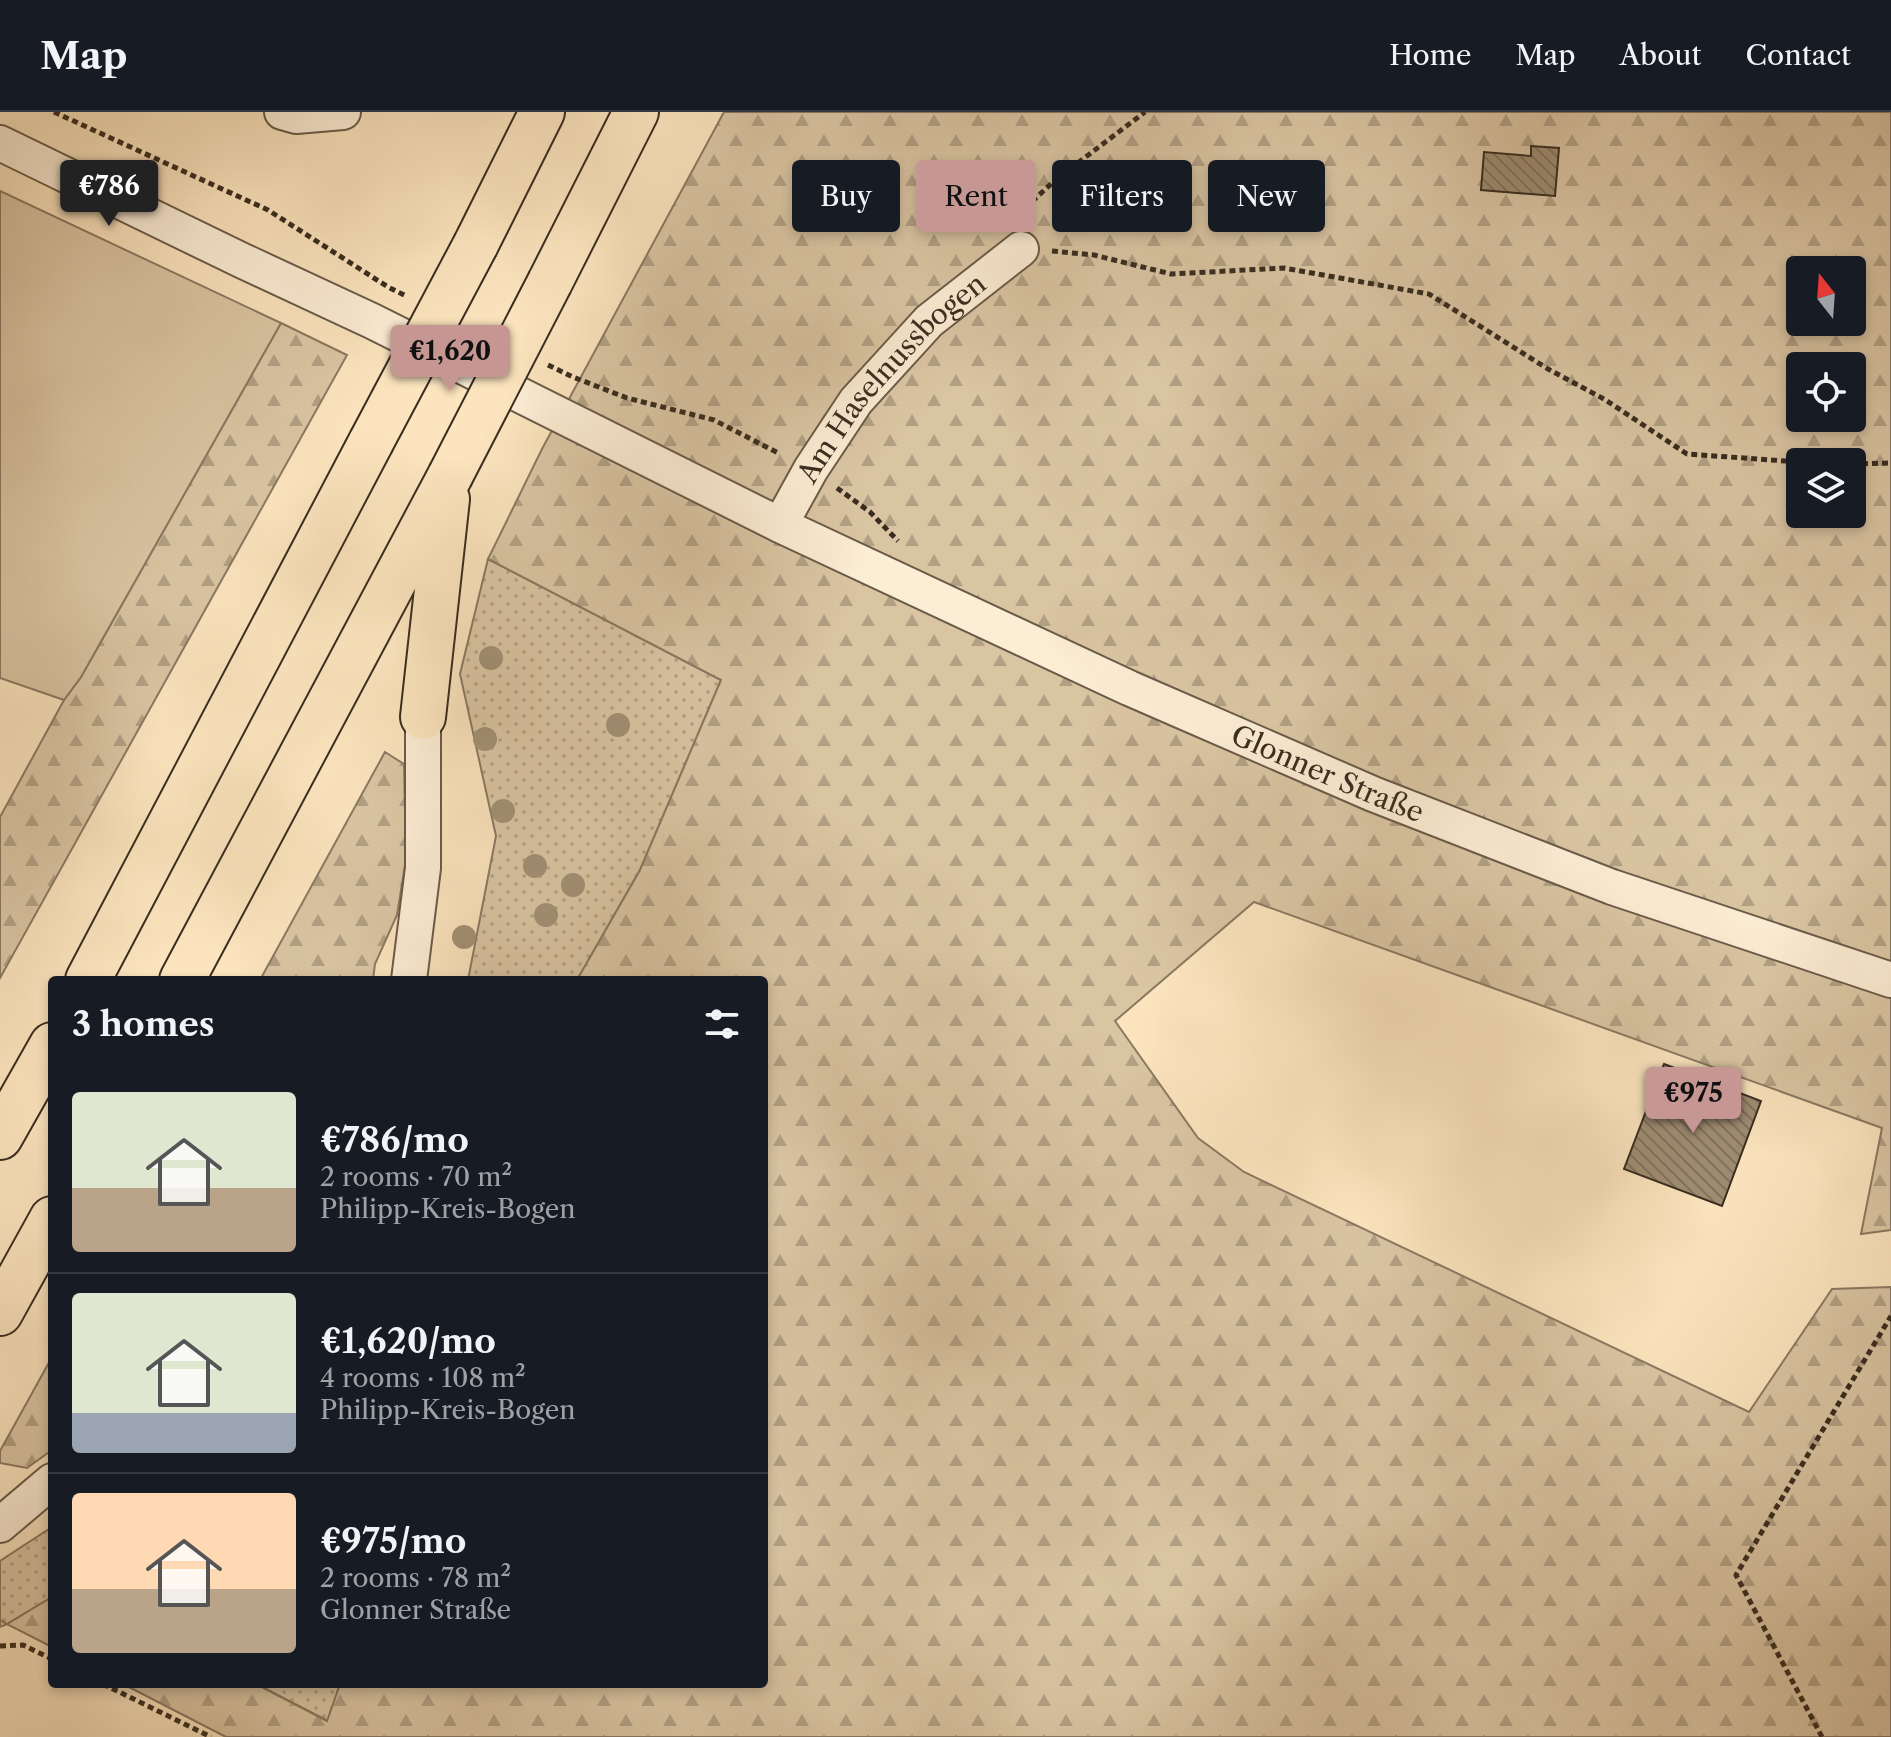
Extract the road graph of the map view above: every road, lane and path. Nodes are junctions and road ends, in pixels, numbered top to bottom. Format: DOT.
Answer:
graph roads {
  1 [pos="54,112"];
  2 [pos="282,112"];
  3 [pos="343,112"];
  4 [pos="542,112"];
  5 [pos="636,112"];
  6 [pos="1145,112"];
  7 [pos="0,143"];
  8 [pos="1021,249"];
  9 [pos="388,287"];
  10 [pos="573,377"];
  11 [pos="1786,461"];
  12 [pos="1891,463"];
  13 [pos="1866,464"];
  14 [pos="811,469"];
  15 [pos="450,476"];
  16 [pos="780,525"];
  17 [pos="887,575"];
  18 [pos="423,717"];
  19 [pos="90,976"];
  20 [pos="184,976"];
  21 [pos="410,976"];
  22 [pos="1891,980"];
  23 [pos="48,1052"];
  24 [pos="0,1137"];
  25 [pos="48,1226"];
  26 [pos="0,1313"];
  27 [pos="1891,1316"];
  28 [pos="48,1484"];
  29 [pos="0,1525"];
  30 [pos="0,1646"];
  31 [pos="48,1657"];
  32 [pos="111,1688"];
  33 [pos="211,1737"];
  34 [pos="1822,1737"];
  1 -- 9 [label="path"];
  2 -- 3 [label="street"];
  4 -- 19 [label="highway, bridge"];
  5 -- 15 [label="highway, bridge"];
  6 -- 8 [label="path"];
  7 -- 16 [label="street, Glonner Straße"];
  8 -- 11 [label="path"];
  8 -- 14 [label="street, Am Haselnussbogen"];
  10 -- 14 [label="path"];
  12 -- 13 [label="path"];
  14 -- 16 [label="street, Am Haselnussbogen"];
  14 -- 17 [label="path"];
  15 -- 18 [label="highway"];
  15 -- 20 [label="highway"];
  16 -- 17 [label="street, Glonner Straße"];
  17 -- 22 [label="street, Glonner Straße"];
  18 -- 21 [label="street"];
  23 -- 24 [label="highway"];
  25 -- 26 [label="highway"];
  27 -- 34 [label="path"];
  28 -- 29 [label="street"];
  30 -- 31 [label="path"];
  32 -- 33 [label="path"];
}
